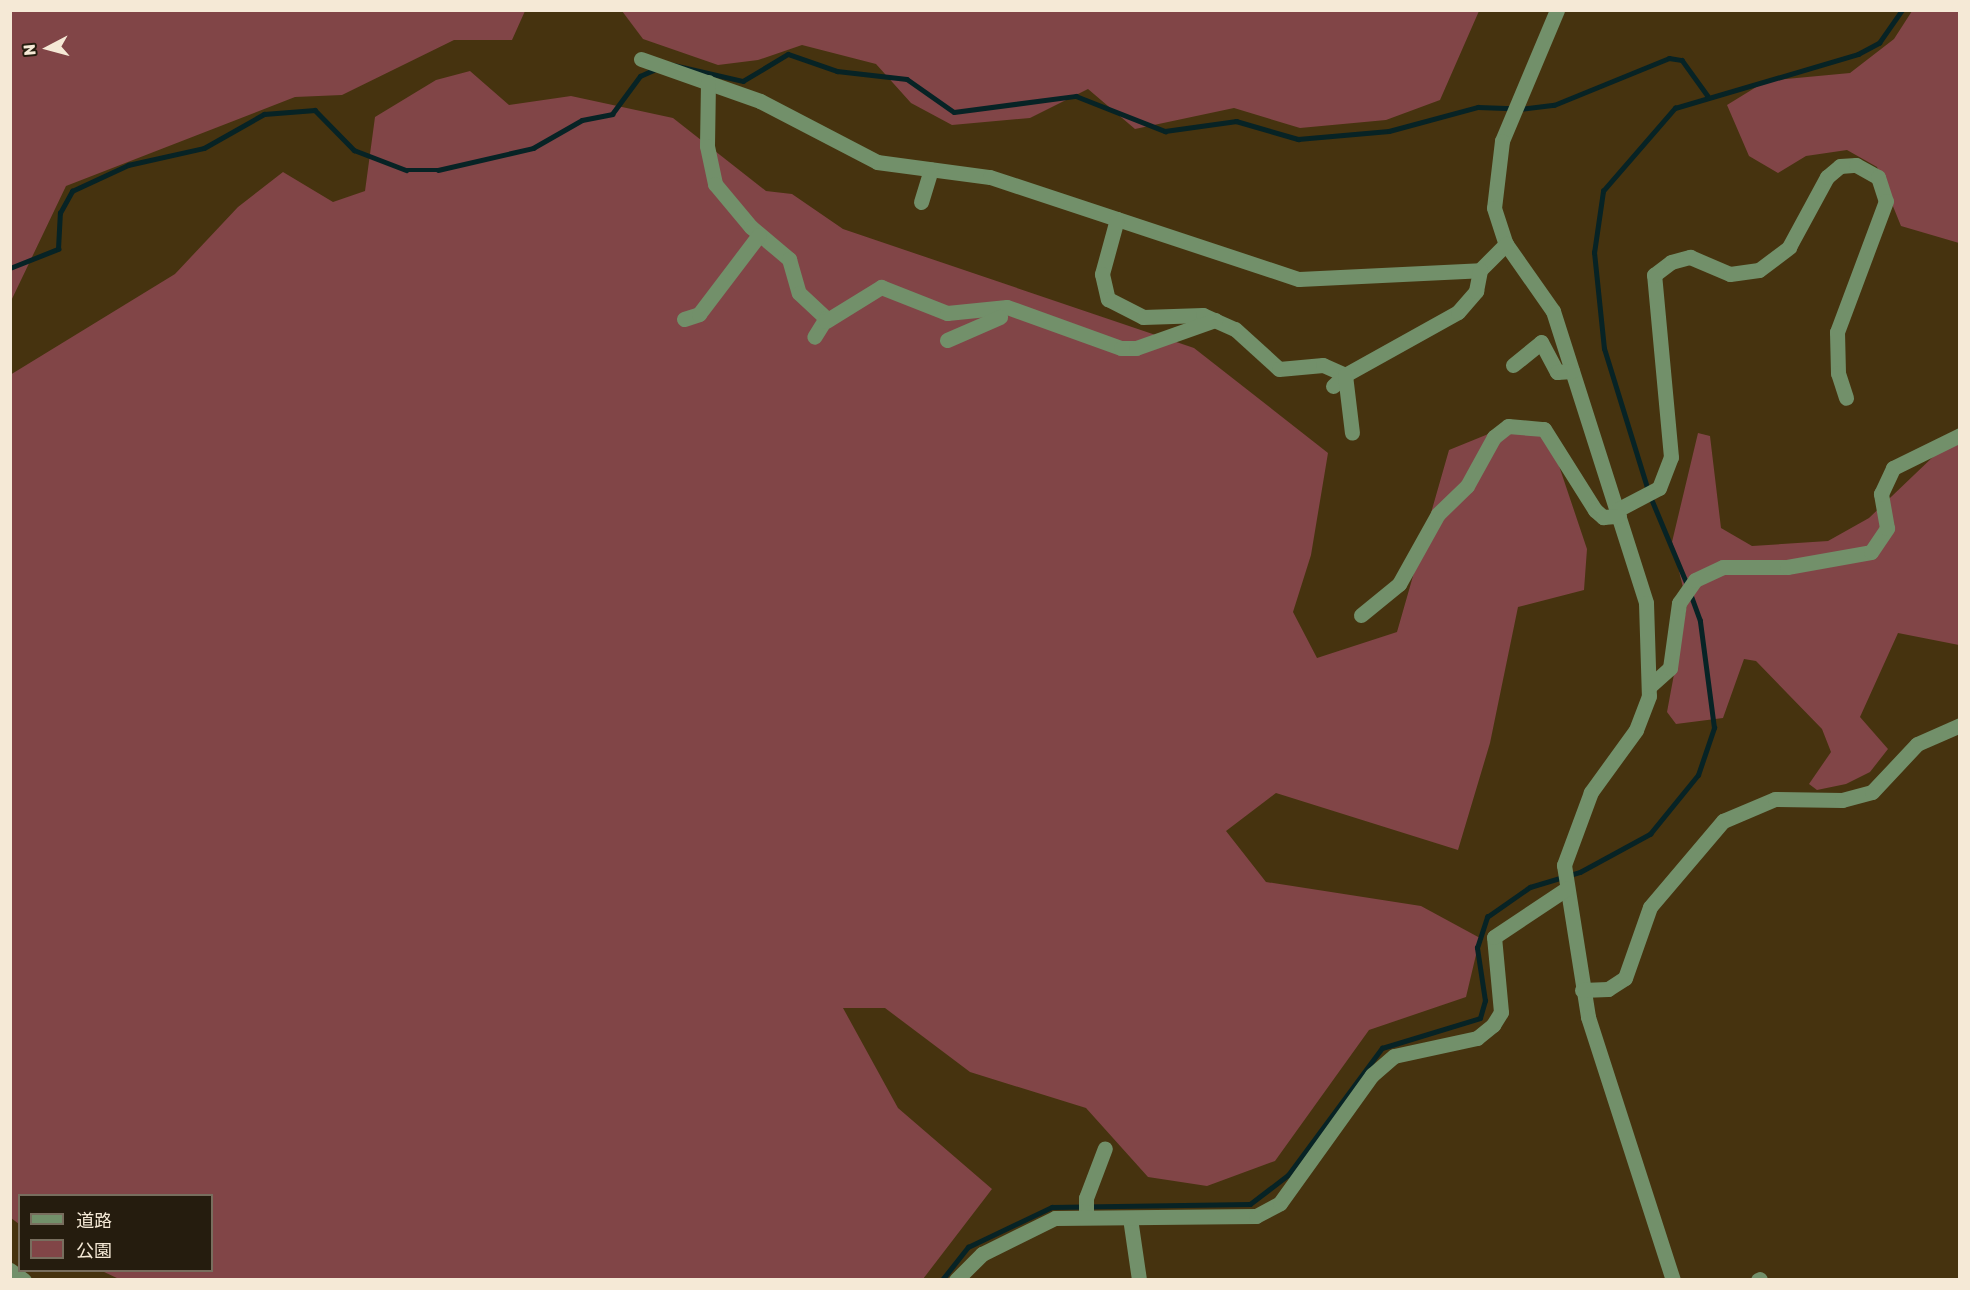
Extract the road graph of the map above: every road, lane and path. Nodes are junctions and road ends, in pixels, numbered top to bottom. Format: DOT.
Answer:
graph roads {
  1 [pos="1557,10"];
  2 [pos="641,58"];
  3 [pos="708,82"];
  4 [pos="931,169"];
  5 [pos="921,202"];
  6 [pos="1117,219"];
  7 [pos="759,235"];
  8 [pos="1506,244"];
  9 [pos="1480,270"];
  10 [pos="1027,316"];
  11 [pos="684,319"];
  12 [pos="1215,320"];
  13 [pos="826,321"];
  14 [pos="814,337"];
  15 [pos="947,340"];
  16 [pos="1513,365"];
  17 [pos="1572,370"];
  18 [pos="1345,375"];
  19 [pos="1333,386"];
  20 [pos="1846,398"];
  21 [pos="1352,433"];
  22 [pos="1959,435"];
  23 [pos="1618,513"];
  24 [pos="1361,615"];
  25 [pos="1650,686"];
  26 [pos="1959,725"];
  27 [pos="1565,877"];
  28 [pos="1582,990"];
  29 [pos="1105,1148"];
  30 [pos="1086,1217"];
  31 [pos="1130,1218"];
  32 [pos="10,1270"];
  33 [pos="24,1280"];
  34 [pos="956,1280"];
  35 [pos="1139,1280"];
  36 [pos="1673,1280"];
  1 -- 8 [label="street"];
  2 -- 3 [label="street"];
  3 -- 4 [label="street"];
  3 -- 7 [label="street"];
  4 -- 5 [label="street"];
  4 -- 6 [label="street"];
  6 -- 9 [label="street"];
  6 -- 12 [label="street"];
  7 -- 11 [label="street"];
  7 -- 13 [label="street"];
  8 -- 9 [label="street"];
  8 -- 17 [label="street"];
  9 -- 18 [label="street"];
  10 -- 12 [label="street"];
  10 -- 13 [label="street"];
  10 -- 15 [label="street"];
  12 -- 18 [label="street"];
  13 -- 14 [label="street"];
  16 -- 17 [label="street"];
  17 -- 23 [label="street"];
  18 -- 19 [label="street"];
  18 -- 21 [label="street"];
  20 -- 23 [label="street"];
  22 -- 25 [label="street"];
  23 -- 24 [label="street"];
  23 -- 25 [label="street"];
  25 -- 27 [label="street"];
  26 -- 28 [label="street"];
  27 -- 28 [label="street"];
  27 -- 31 [label="street"];
  28 -- 36 [label="street"];
  29 -- 30 [label="street"];
  30 -- 31 [label="street"];
  30 -- 34 [label="street"];
  31 -- 35 [label="street"];
  32 -- 33 [label="street"];
}
